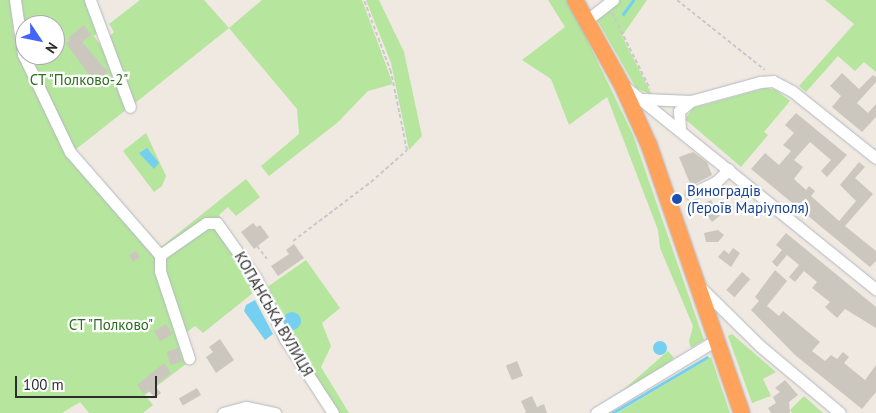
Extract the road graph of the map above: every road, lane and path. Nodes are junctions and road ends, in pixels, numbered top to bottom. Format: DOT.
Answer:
graph roads {
  1 [pos="15,0"];
  2 [pos="90,0"];
  3 [pos="364,0"];
  4 [pos="575,0"];
  5 [pos="677,0"];
  6 [pos="610,2"];
  7 [pos="587,20"];
  8 [pos="773,81"];
  9 [pos="622,84"];
  10 [pos="638,96"];
  11 [pos="656,101"];
  12 [pos="692,101"];
  13 [pos="130,107"];
  14 [pos="680,129"];
  15 [pos="876,158"];
  16 [pos="729,169"];
  17 [pos="691,194"];
  18 [pos="292,241"];
  19 [pos="257,246"];
  20 [pos="160,255"];
  21 [pos="267,259"];
  22 [pos="696,284"];
  23 [pos="876,289"];
  24 [pos="716,340"];
  25 [pos="189,358"];
  26 [pos="223,413"];
  27 [pos="275,413"];
  28 [pos="333,413"];
  29 [pos="596,413"];
  30 [pos="742,413"];
  31 [pos="840,413"];
  1 -- 20 [label="street"];
  2 -- 13 [label="street"];
  3 -- 18 [label="path"];
  4 -- 7 [label="highway"];
  5 -- 8 [label="path"];
  6 -- 7 [label="street"];
  6 -- 11 [label="path"];
  7 -- 9 [label="highway"];
  8 -- 12 [label="street"];
  8 -- 15 [label="street"];
  9 -- 10 [label="street"];
  9 -- 22 [label="highway"];
  10 -- 11 [label="street"];
  10 -- 14 [label="street"];
  11 -- 12 [label="street"];
  12 -- 14 [label="street"];
  14 -- 16 [label="street"];
  16 -- 17 [label="street"];
  16 -- 23 [label="street"];
  19 -- 21 [label="path"];
  20 -- 25 [label="street"];
  20 -- 28 [label="street, КОПАНСЬКА ВУЛИЦЯ"];
  22 -- 24 [label="highway"];
  22 -- 31 [label="street"];
  24 -- 29 [label="street"];
  24 -- 30 [label="highway"];
  26 -- 27 [label="street"];
}
